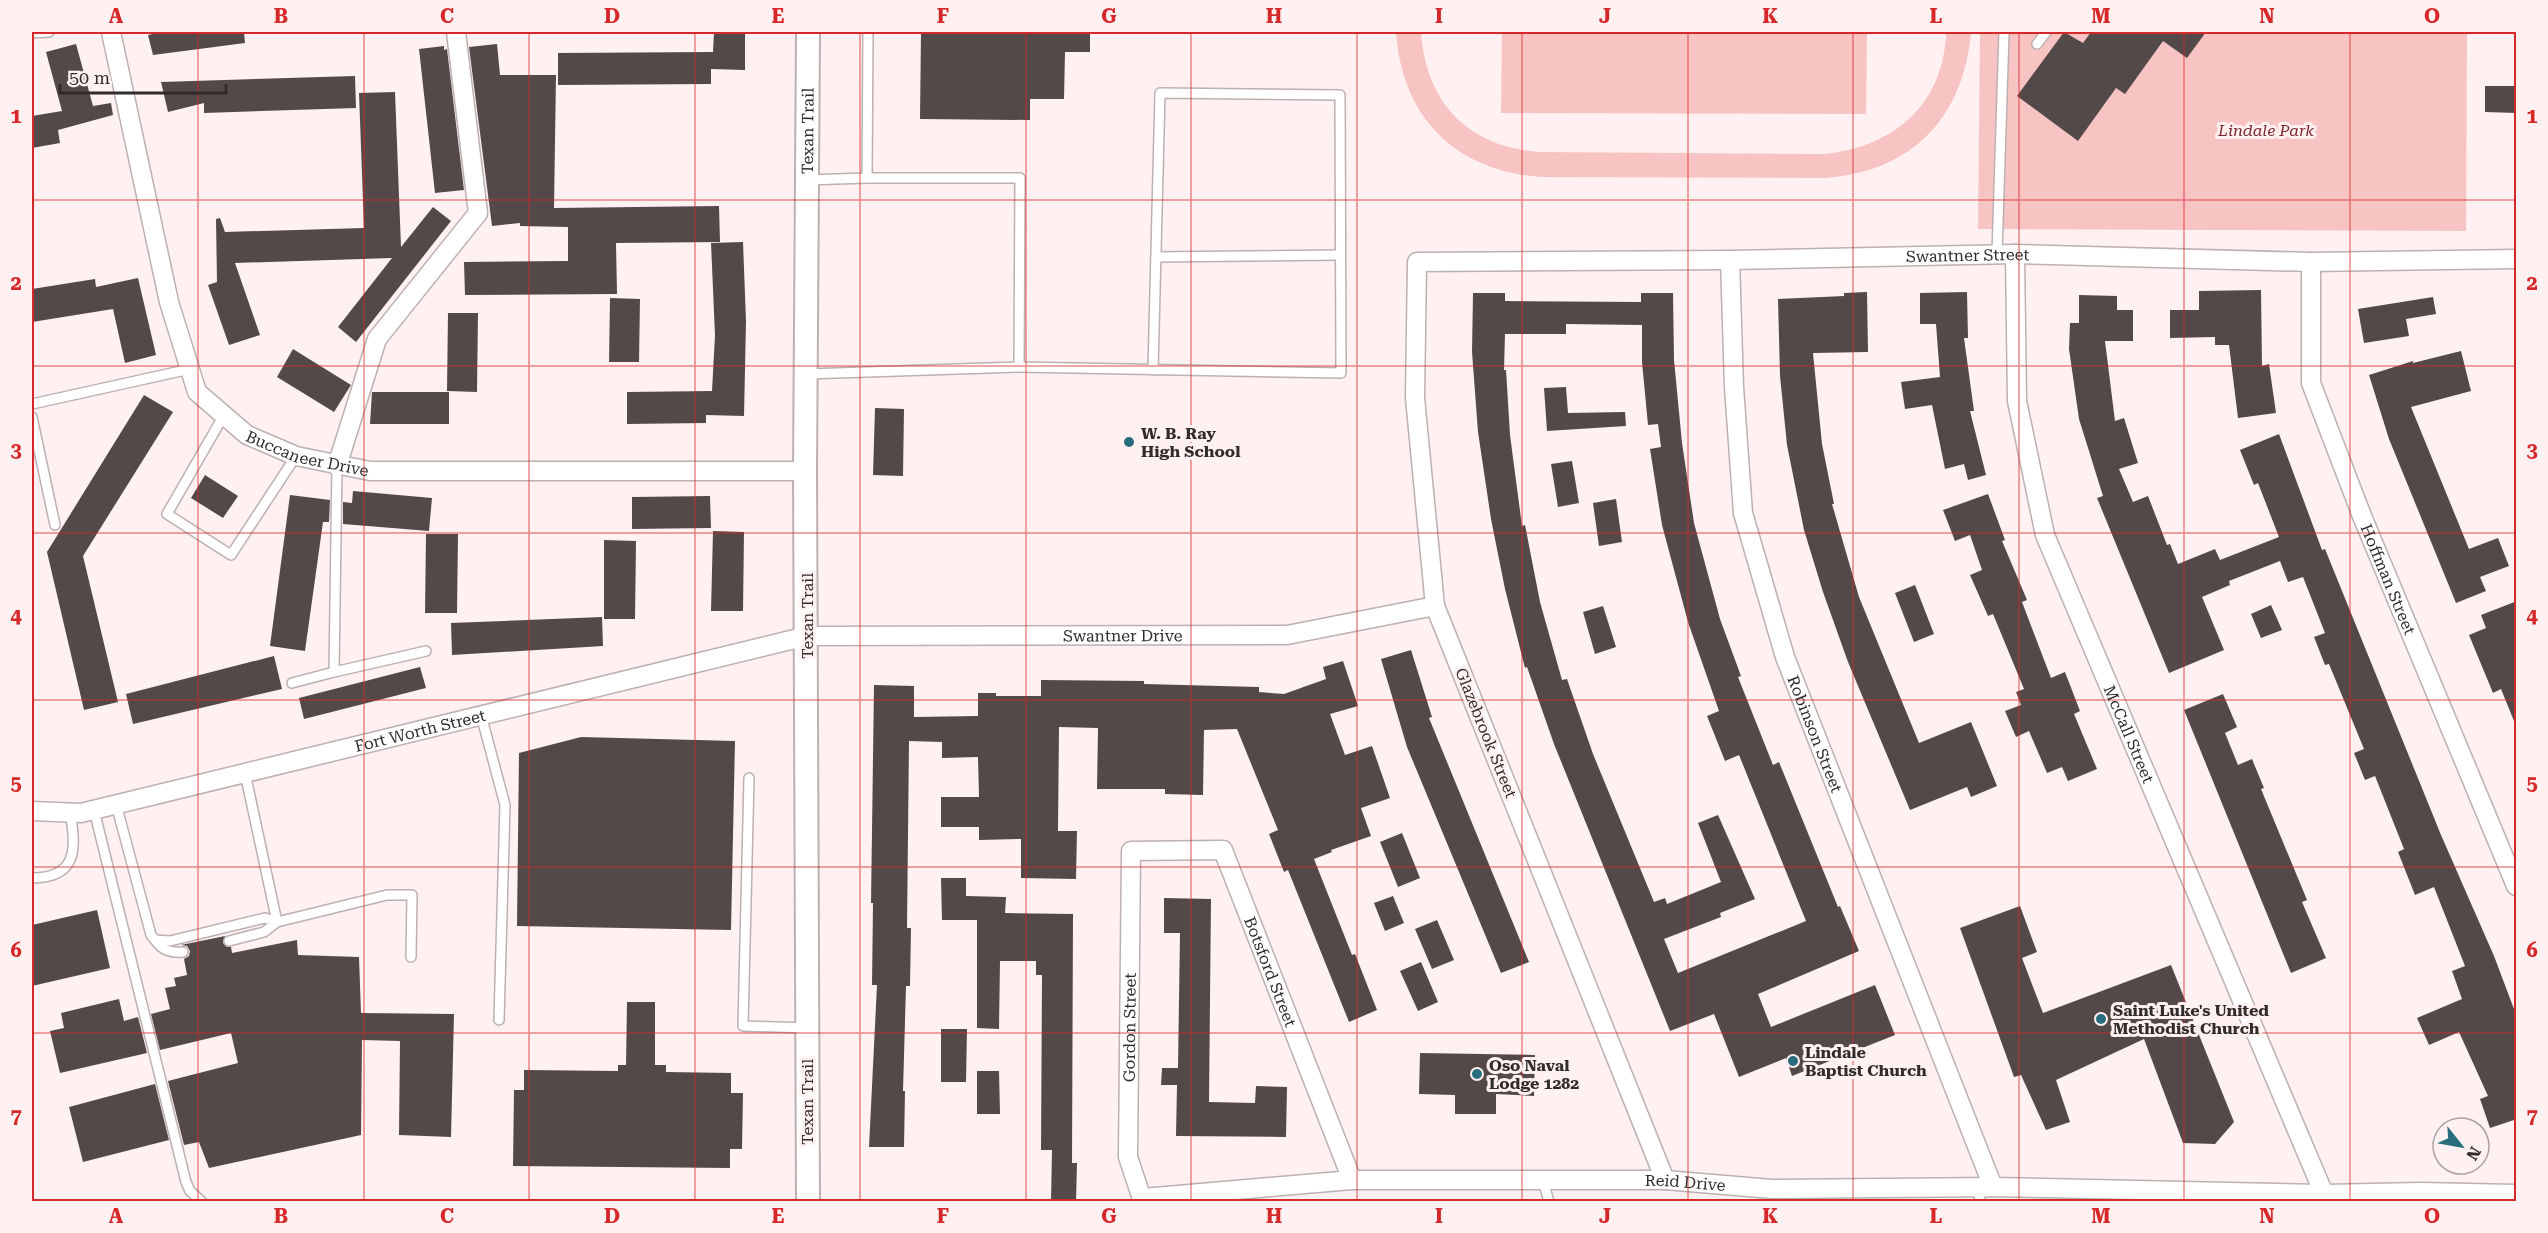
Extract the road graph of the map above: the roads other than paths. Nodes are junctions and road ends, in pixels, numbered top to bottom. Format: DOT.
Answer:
graph roads {
  1 [pos="49,32"];
  2 [pos="111,32"];
  3 [pos="456,32"];
  4 [pos="808,32"];
  5 [pos="868,32"];
  6 [pos="2004,32"];
  7 [pos="2046,32"];
  8 [pos="32,33"];
  9 [pos="2037,44"];
  10 [pos="867,178"];
  11 [pos="807,180"];
  12 [pos="1996,254"];
  13 [pos="2015,254"];
  14 [pos="1340,255"];
  15 [pos="1156,257"];
  16 [pos="2517,259"];
  17 [pos="1730,260"];
  18 [pos="1417,262"];
  19 [pos="2311,262"];
  20 [pos="1019,367"];
  21 [pos="190,369"];
  22 [pos="1153,370"];
  23 [pos="806,374"];
  24 [pos="32,404"];
  25 [pos="224,415"];
  26 [pos="32,417"];
  27 [pos="296,456"];
  28 [pos="337,466"];
  29 [pos="805,471"];
  30 [pos="55,525"];
  31 [pos="1435,606"];
  32 [pos="807,636"];
  33 [pos="426,651"];
  34 [pos="334,672"];
  35 [pos="292,683"];
  36 [pos="481,715"];
  37 [pos="245,772"];
  38 [pos="749,778"];
  39 [pos="116,804"];
  40 [pos="94,810"];
  41 [pos="32,811"];
  42 [pos="70,812"];
  43 [pos="1131,850"];
  44 [pos="32,878"];
  45 [pos="2517,886"];
  46 [pos="277,922"];
  47 [pos="155,939"];
  48 [pos="229,941"];
  49 [pos="183,952"];
  50 [pos="411,957"];
  51 [pos="499,1020"];
  52 [pos="807,1028"];
  53 [pos="1352,1180"];
  54 [pos="1543,1180"];
  55 [pos="1665,1180"];
  56 [pos="1984,1192"];
  57 [pos="2324,1194"];
  58 [pos="2517,1194"];
  59 [pos="1772,1195"];
  60 [pos="2422,1197"];
  61 [pos="1143,1199"];
  62 [pos="202,1202"];
  63 [pos="808,1202"];
  64 [pos="1549,1202"];
  1 -- 8 [label="lane"];
  2 -- 21 [label="street, Buccaneer Drive"];
  3 -- 28 [label="street"];
  4 -- 11 [label="street, Texan Trail"];
  5 -- 10 [label="lane"];
  6 -- 12 [label="lane"];
  7 -- 9 [label="lane"];
  10 -- 11 [label="lane"];
  10 -- 20 [label="lane"];
  11 -- 23 [label="street, Texan Trail"];
  12 -- 13 [label="street, Swantner Street"];
  12 -- 17 [label="street, Swantner Street"];
  13 -- 19 [label="street, Swantner Street"];
  13 -- 57 [label="street, McCall Street"];
  14 -- 15 [label="lane"];
  14 -- 15 [label="lane"];
  14 -- 22 [label="lane"];
  15 -- 22 [label="lane"];
  16 -- 19 [label="street, Swantner Street"];
  17 -- 18 [label="street, Swantner Street"];
  17 -- 56 [label="street, Robinson Street"];
  18 -- 31 [label="street, Glazebrook Street"];
  19 -- 45 [label="street, Hoffman Street"];
  20 -- 22 [label="lane"];
  20 -- 23 [label="lane"];
  21 -- 24 [label="lane"];
  21 -- 25 [label="street, Buccaneer Drive"];
  23 -- 29 [label="street, Texan Trail"];
  25 -- 27 [label="street, Buccaneer Drive"];
  25 -- 27 [label="lane"];
  26 -- 30 [label="lane"];
  27 -- 28 [label="street, Buccaneer Drive"];
  28 -- 29 [label="street, Buccaneer Drive"];
  28 -- 34 [label="lane"];
  29 -- 32 [label="street, Texan Trail"];
  31 -- 32 [label="street, Swantner Drive"];
  31 -- 55 [label="street, Glazebrook Street"];
  32 -- 36 [label="street, Fort Worth Street"];
  32 -- 52 [label="street, Texan Trail"];
  33 -- 34 [label="lane"];
  34 -- 35 [label="lane"];
  36 -- 37 [label="street, Fort Worth Street"];
  36 -- 51 [label="lane"];
  37 -- 39 [label="street, Fort Worth Street"];
  37 -- 46 [label="lane"];
  38 -- 52 [label="lane"];
  39 -- 40 [label="street, Fort Worth Street"];
  39 -- 47 [label="lane"];
  40 -- 42 [label="street, Fort Worth Street"];
  40 -- 62 [label="lane"];
  41 -- 42 [label="street, Fort Worth Street"];
  42 -- 44 [label="lane"];
  43 -- 53 [label="street, Botsford Street"];
  43 -- 61 [label="street, Gordon Street"];
  46 -- 47 [label="lane"];
  46 -- 48 [label="lane"];
  46 -- 50 [label="lane"];
  47 -- 49 [label="lane"];
  52 -- 63 [label="street, Texan Trail"];
  53 -- 54 [label="street, Reid Drive"];
  53 -- 61 [label="street, Reid Drive"];
  54 -- 55 [label="street, Reid Drive"];
  54 -- 64 [label="lane"];
  55 -- 59 [label="street, Reid Drive"];
  56 -- 57 [label="street, Reid Drive"];
  56 -- 59 [label="street, Reid Drive"];
  57 -- 60 [label="street, Reid Drive"];
  58 -- 60 [label="street, Reid Drive"];
}
